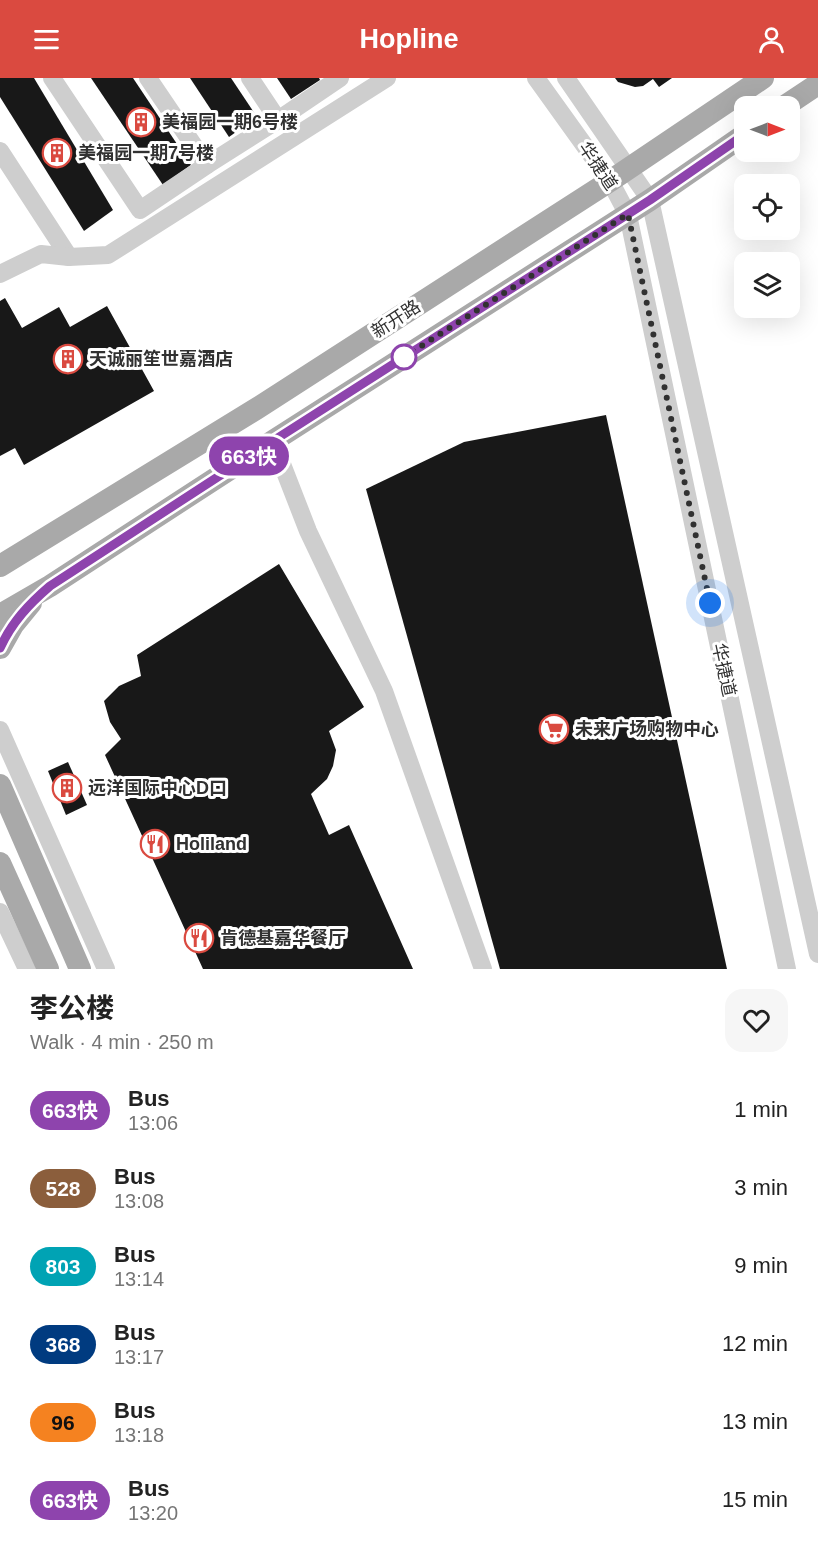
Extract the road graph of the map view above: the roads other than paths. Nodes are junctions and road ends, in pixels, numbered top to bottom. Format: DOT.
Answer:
graph roads {
  1 [pos="52,78"];
  2 [pos="148,78"];
  3 [pos="250,78"];
  4 [pos="340,78"];
  5 [pos="387,78"];
  6 [pos="536,78"];
  7 [pos="566,78"];
  8 [pos="763,78"];
  9 [pos="818,84"];
  10 [pos="800,96"];
  11 [pos="278,120"];
  12 [pos="734,142"];
  13 [pos="0,151"];
  14 [pos="207,165"];
  15 [pos="629,168"];
  16 [pos="610,181"];
  17 [pos="650,200"];
  18 [pos="628,214"];
  19 [pos="69,258"];
  20 [pos="1,272"];
  21 [pos="273,441"];
  22 [pos="24,551"];
  23 [pos="0,560"];
  24 [pos="0,566"];
  25 [pos="0,571"];
  26 [pos="50,586"];
  27 [pos="0,604"];
  28 [pos="0,615"];
  29 [pos="0,648"];
  30 [pos="0,730"];
  31 [pos="0,785"];
  32 [pos="0,863"];
  33 [pos="0,912"];
  34 [pos="818,954"];
  35 [pos="27,969"];
  36 [pos="48,969"];
  37 [pos="80,969"];
  38 [pos="106,969"];
  39 [pos="483,969"];
  40 [pos="787,969"];
  1 -- 14 [label="street"];
  2 -- 14 [label="street"];
  3 -- 11 [label="street"];
  4 -- 11 [label="street"];
  5 -- 19 [label="street"];
  6 -- 16 [label="street, 华捷道"];
  7 -- 15 [label="street, 华捷道"];
  8 -- 15 [label="main road, 新开路"];
  9 -- 10 [label="main road"];
  11 -- 14 [label="street"];
  12 -- 17 [label="main road, 新开路"];
  13 -- 19 [label="street"];
  15 -- 16 [label="main road, 新开路"];
  15 -- 17 [label="street, 华捷道"];
  16 -- 18 [label="street, 华捷道"];
  16 -- 22 [label="main road, 新开路"];
  17 -- 18 [label="main road, 新开路"];
  17 -- 34 [label="street, 华捷道"];
  18 -- 21 [label="main road, 新开路"];
  18 -- 40 [label="street, 华捷道"];
  19 -- 20 [label="street"];
  21 -- 26 [label="main road, 新开路"];
  21 -- 39 [label="street"];
  22 -- 23 [label="main road"];
  22 -- 24 [label="main road"];
  22 -- 25 [label="main road"];
  26 -- 27 [label="main road"];
  26 -- 28 [label="main road"];
  26 -- 29 [label="main road"];
  30 -- 38 [label="street"];
  31 -- 37 [label="main road"];
  32 -- 36 [label="main road"];
  33 -- 35 [label="street"];
}
